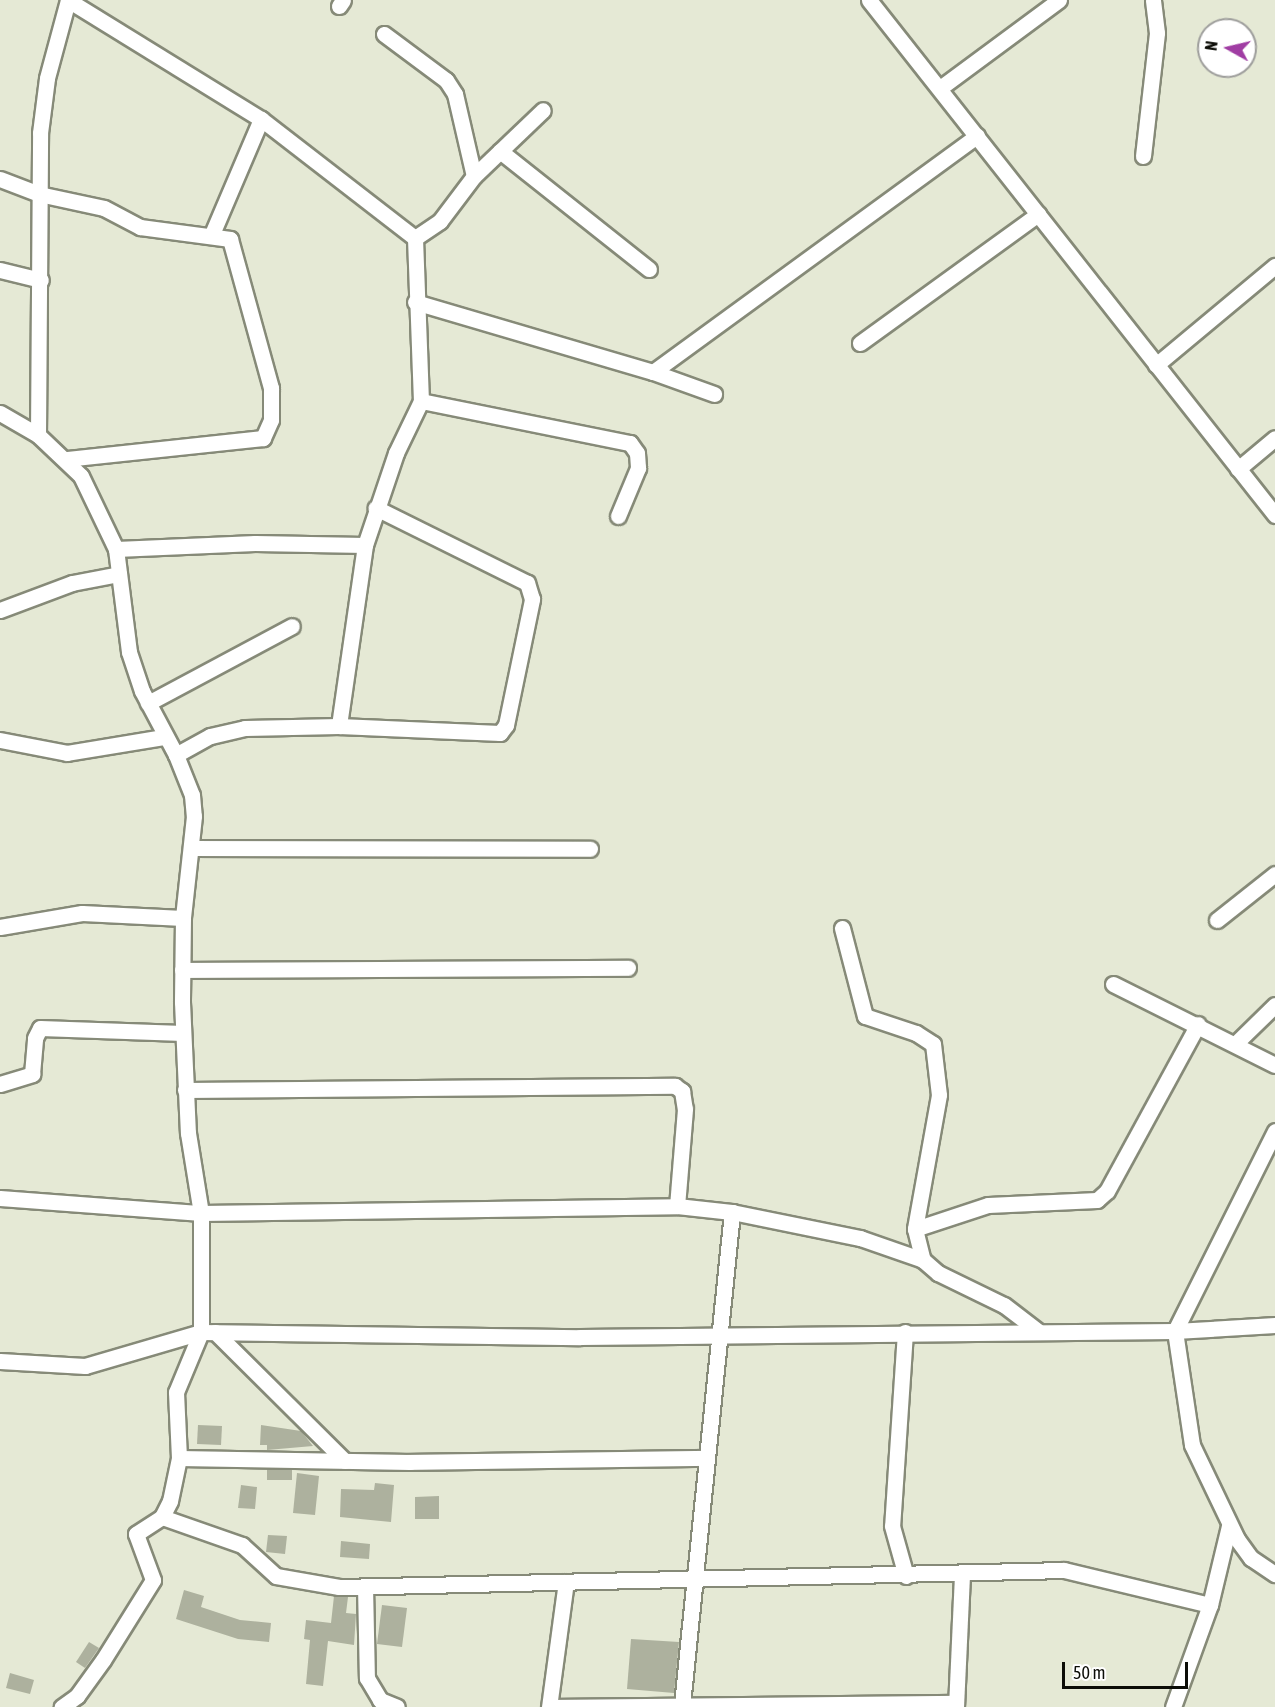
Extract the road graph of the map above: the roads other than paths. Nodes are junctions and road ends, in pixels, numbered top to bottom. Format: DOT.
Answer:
graph roads {
  1 [pos="68,0"];
  2 [pos="869,0"];
  3 [pos="1059,0"];
  4 [pos="1153,0"];
  5 [pos="384,34"];
  6 [pos="940,88"];
  7 [pos="543,110"];
  8 [pos="261,119"];
  9 [pos="977,136"];
  10 [pos="500,151"];
  11 [pos="1143,156"];
  12 [pos="474,176"];
  13 [pos="0,179"];
  14 [pos="39,194"];
  15 [pos="1038,214"];
  16 [pos="212,234"];
  17 [pos="415,238"];
  18 [pos="1275,266"];
  19 [pos="649,269"];
  20 [pos="0,270"];
  21 [pos="40,280"];
  22 [pos="415,302"];
  23 [pos="860,343"];
  24 [pos="1156,365"];
  25 [pos="653,372"];
  26 [pos="714,394"];
  27 [pos="421,401"];
  28 [pos="0,413"];
  29 [pos="38,435"];
  30 [pos="1275,438"];
  31 [pos="65,459"];
  32 [pos="1238,469"];
  33 [pos="376,508"];
  34 [pos="1275,515"];
  35 [pos="618,516"];
  36 [pos="365,545"];
  37 [pos="116,549"];
  38 [pos="119,574"];
  39 [pos="0,610"];
  40 [pos="292,626"];
  41 [pos="148,703"];
  42 [pos="339,726"];
  43 [pos="164,737"];
  44 [pos="0,740"];
  45 [pos="176,754"];
  46 [pos="194,848"];
  47 [pos="590,849"];
  48 [pos="1275,874"];
  49 [pos="183,918"];
  50 [pos="1217,920"];
  51 [pos="0,927"];
  52 [pos="843,928"];
  53 [pos="628,968"];
  54 [pos="182,970"];
  55 [pos="1113,984"];
  56 [pos="1275,1005"];
  57 [pos="1198,1024"];
  58 [pos="183,1033"];
  59 [pos="1235,1044"];
  60 [pos="1275,1065"];
  61 [pos="0,1084"];
  62 [pos="185,1090"];
  63 [pos="1275,1131"];
  64 [pos="0,1198"];
  65 [pos="677,1206"];
  66 [pos="732,1212"];
  67 [pos="201,1213"];
  68 [pos="915,1229"];
  69 [pos="923,1260"];
  70 [pos="1275,1325"];
  71 [pos="1038,1331"];
  72 [pos="1175,1331"];
  73 [pos="208,1332"];
  74 [pos="717,1332"];
  75 [pos="905,1332"];
  76 [pos="0,1361"];
  77 [pos="179,1458"];
  78 [pos="705,1458"];
  79 [pos="345,1461"];
  80 [pos="162,1517"];
  81 [pos="1229,1526"];
  82 [pos="1275,1574"];
  83 [pos="963,1575"];
  84 [pos="906,1576"];
  85 [pos="695,1580"];
  86 [pos="566,1582"];
  87 [pos="365,1586"];
  88 [pos="1210,1605"];
  89 [pos="955,1705"];
  90 [pos="682,1706"];
  91 [pos="62,1707"];
  92 [pos="397,1707"];
  93 [pos="549,1707"];
  94 [pos="556,1707"];
  95 [pos="1173,1707"];
  1 -- 8 [label="street"];
  1 -- 14 [label="street"];
  2 -- 6 [label="street"];
  3 -- 6 [label="street"];
  4 -- 11 [label="street"];
  5 -- 12 [label="street"];
  6 -- 9 [label="street"];
  7 -- 10 [label="street"];
  8 -- 16 [label="street"];
  8 -- 17 [label="street"];
  9 -- 15 [label="street"];
  9 -- 25 [label="street"];
  10 -- 12 [label="street"];
  10 -- 19 [label="street"];
  12 -- 17 [label="street"];
  13 -- 14 [label="street"];
  14 -- 16 [label="street"];
  14 -- 21 [label="street"];
  15 -- 23 [label="street"];
  15 -- 24 [label="street"];
  16 -- 31 [label="street"];
  17 -- 22 [label="street"];
  18 -- 24 [label="street"];
  20 -- 21 [label="street"];
  21 -- 29 [label="street"];
  22 -- 25 [label="street"];
  22 -- 27 [label="street"];
  24 -- 32 [label="street"];
  25 -- 26 [label="street"];
  27 -- 33 [label="street"];
  27 -- 35 [label="street"];
  28 -- 29 [label="street"];
  29 -- 31 [label="street"];
  30 -- 32 [label="street"];
  31 -- 37 [label="street"];
  32 -- 34 [label="street"];
  33 -- 36 [label="street"];
  33 -- 42 [label="street"];
  36 -- 37 [label="street"];
  36 -- 42 [label="street"];
  37 -- 38 [label="street"];
  38 -- 39 [label="street"];
  38 -- 41 [label="street"];
  40 -- 41 [label="street"];
  41 -- 43 [label="street"];
  42 -- 45 [label="street"];
  43 -- 44 [label="street"];
  43 -- 45 [label="street"];
  45 -- 46 [label="street"];
  46 -- 47 [label="street"];
  46 -- 49 [label="street"];
  48 -- 50 [label="street"];
  49 -- 51 [label="street"];
  49 -- 54 [label="street"];
  52 -- 68 [label="street"];
  53 -- 54 [label="street"];
  54 -- 58 [label="street"];
  55 -- 57 [label="street"];
  56 -- 59 [label="street"];
  57 -- 59 [label="street"];
  57 -- 68 [label="street"];
  58 -- 61 [label="street"];
  58 -- 62 [label="street"];
  59 -- 60 [label="street"];
  62 -- 65 [label="street"];
  62 -- 67 [label="street"];
  63 -- 72 [label="street"];
  64 -- 67 [label="street"];
  65 -- 66 [label="street"];
  65 -- 67 [label="street"];
  66 -- 69 [label="street"];
  66 -- 74 [label="street"];
  67 -- 73 [label="street"];
  68 -- 69 [label="street"];
  69 -- 71 [label="street"];
  70 -- 72 [label="street"];
  71 -- 72 [label="street"];
  71 -- 75 [label="street"];
  72 -- 81 [label="street"];
  73 -- 74 [label="street"];
  73 -- 76 [label="street"];
  73 -- 77 [label="street"];
  73 -- 79 [label="street"];
  74 -- 75 [label="street"];
  74 -- 78 [label="street"];
  75 -- 84 [label="street"];
  77 -- 79 [label="street"];
  77 -- 80 [label="street"];
  78 -- 79 [label="street"];
  78 -- 85 [label="street"];
  80 -- 87 [label="street"];
  80 -- 91 [label="street"];
  81 -- 82 [label="street"];
  81 -- 88 [label="street"];
  83 -- 84 [label="street"];
  83 -- 88 [label="street"];
  83 -- 89 [label="street"];
  84 -- 85 [label="street"];
  85 -- 86 [label="street"];
  85 -- 90 [label="street"];
  86 -- 87 [label="street"];
  86 -- 93 [label="street"];
  87 -- 92 [label="street"];
  88 -- 95 [label="street"];
  89 -- 90 [label="street"];
  90 -- 94 [label="street"];
}
